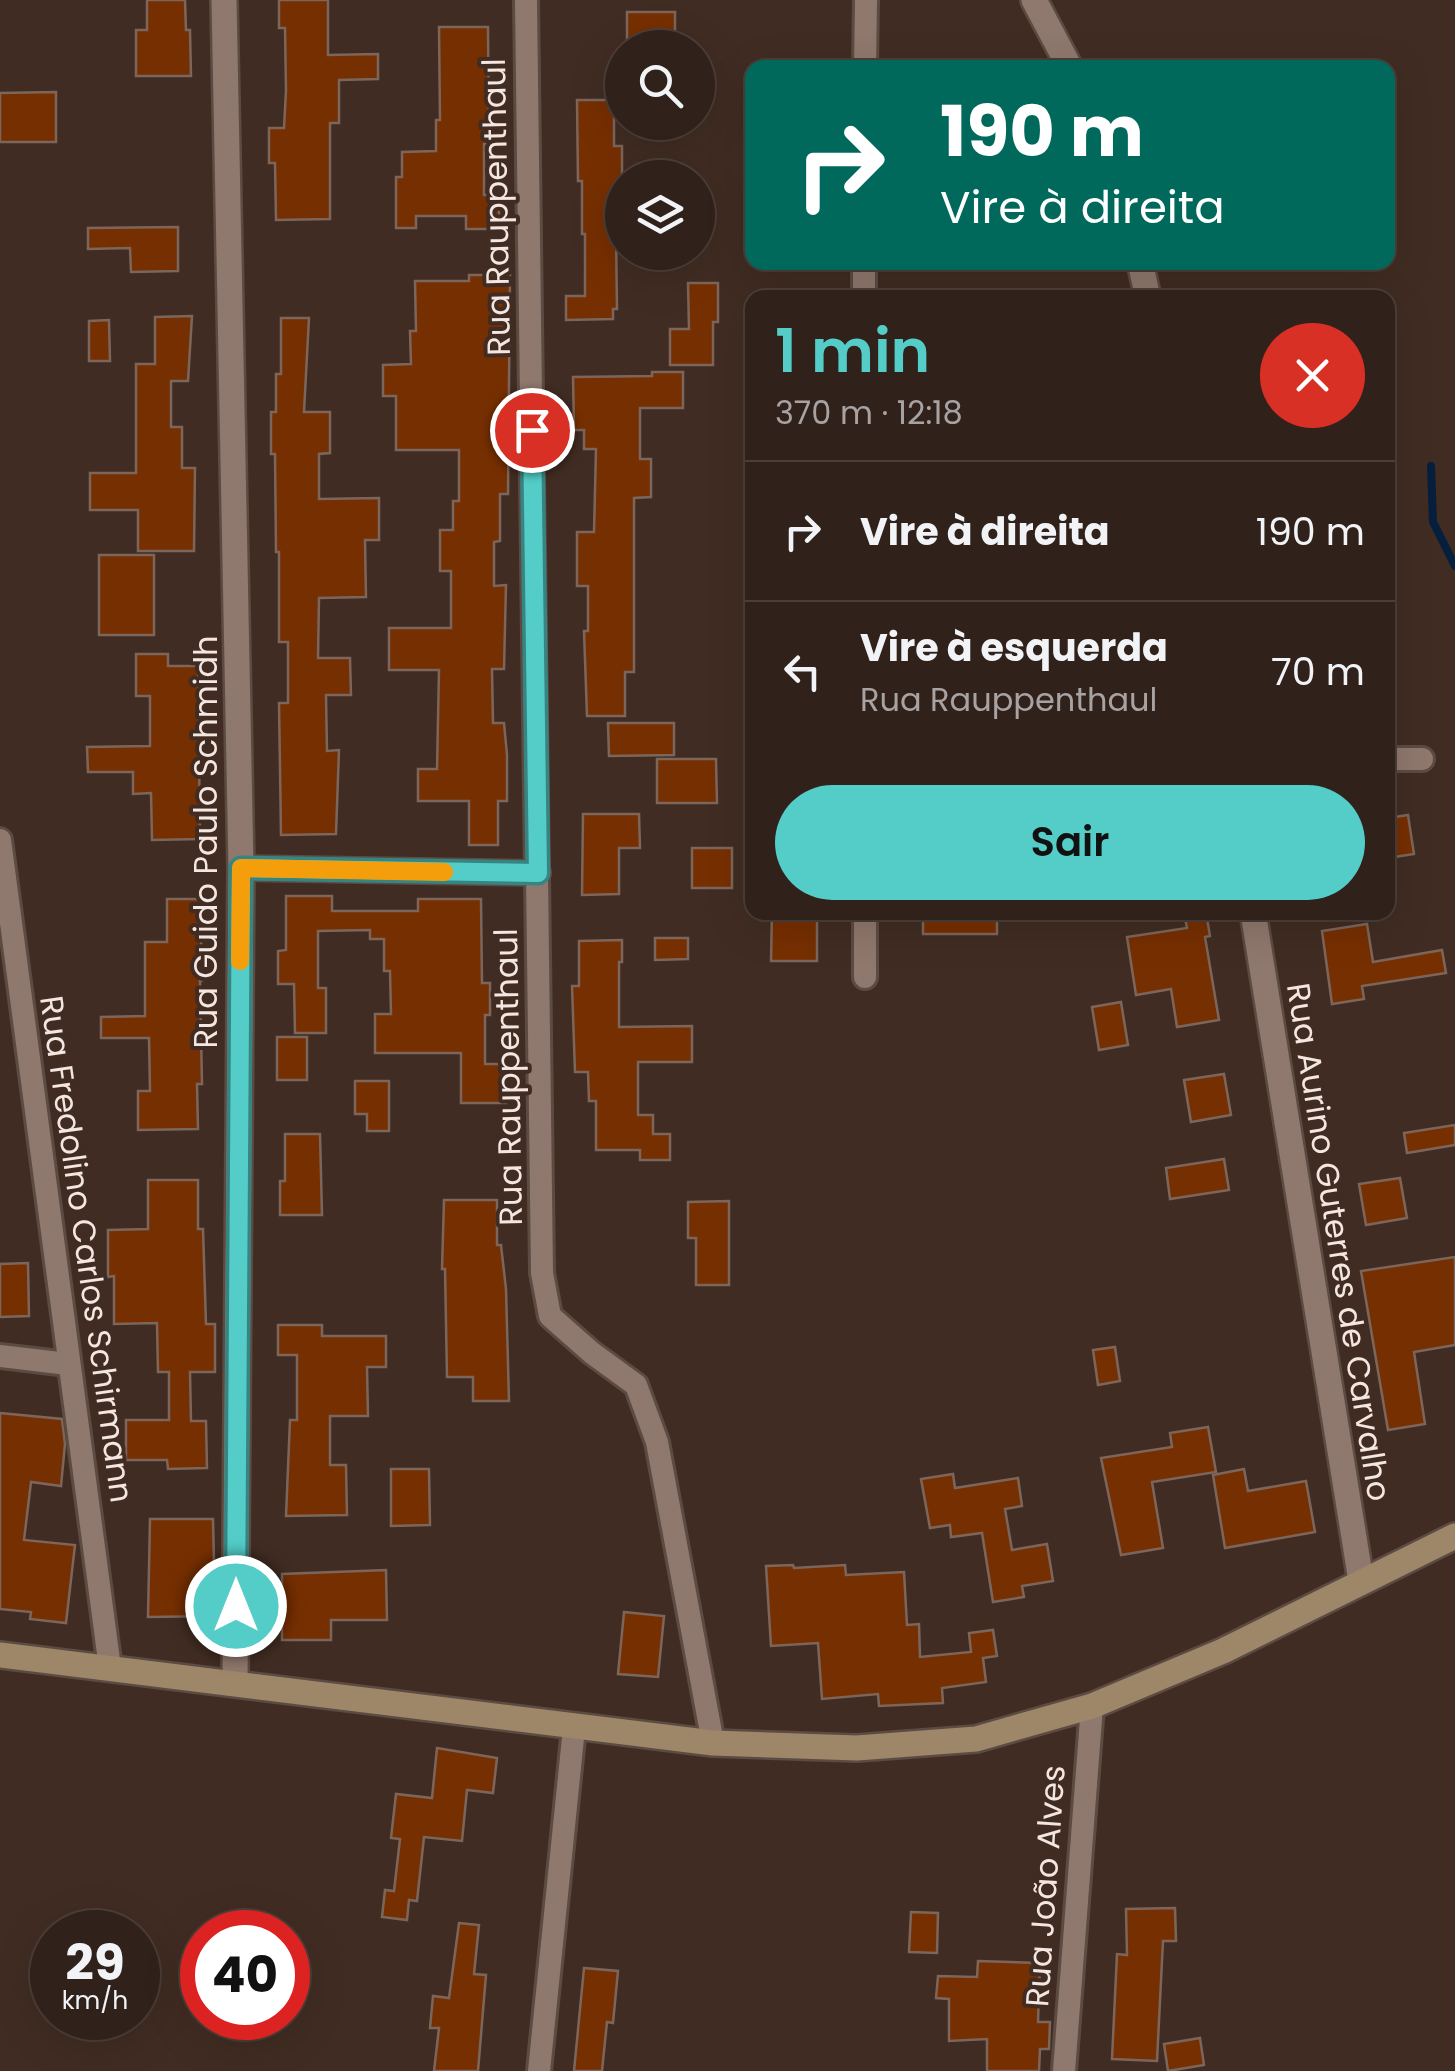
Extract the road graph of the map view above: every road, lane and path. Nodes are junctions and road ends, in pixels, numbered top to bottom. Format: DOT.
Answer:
graph roads {
  1 [pos="224,0"];
  2 [pos="526,0"];
  3 [pos="866,0"];
  4 [pos="1034,0"];
  5 [pos="865,60"];
  6 [pos="1066,60"];
  7 [pos="1422,759"];
  8 [pos="1395,760"];
  9 [pos="0,840"];
  10 [pos="241,868"];
  11 [pos="538,873"];
  12 [pos="865,920"];
  13 [pos="1254,920"];
  14 [pos="865,977"];
  15 [pos="0,1356"];
  16 [pos="68,1364"];
  17 [pos="1455,1536"];
  18 [pos="1361,1582"];
  19 [pos="0,1655"];
  20 [pos="110,1668"];
  21 [pos="235,1683"];
  22 [pos="1092,1706"];
  23 [pos="574,1728"];
  24 [pos="714,1743"];
  25 [pos="539,2071"];
  26 [pos="1064,2071"];
  1 -- 10 [label="street, Rua Guido Paulo Schmidh"];
  2 -- 11 [label="street, Rua Rauppenthaul"];
  3 -- 5 [label="street"];
  4 -- 6 [label="street"];
  7 -- 8 [label="street"];
  9 -- 16 [label="street, Rua Fredolino Carlos Schirmann"];
  10 -- 11 [label="street"];
  10 -- 21 [label="street, Rua Guido Paulo Schmidh"];
  11 -- 24 [label="street, Rua Rauppenthaul"];
  12 -- 14 [label="street"];
  13 -- 18 [label="street, Rua Aurino Guterres de Carvalho"];
  15 -- 16 [label="street"];
  16 -- 20 [label="street, Rua Fredolino Carlos Schirmann"];
  17 -- 18 [label="main road"];
  18 -- 22 [label="main road"];
  19 -- 20 [label="main road"];
  20 -- 21 [label="main road"];
  21 -- 23 [label="main road"];
  22 -- 24 [label="main road"];
  22 -- 26 [label="street, Rua João Alves"];
  23 -- 24 [label="main road"];
  23 -- 25 [label="street"];
}
